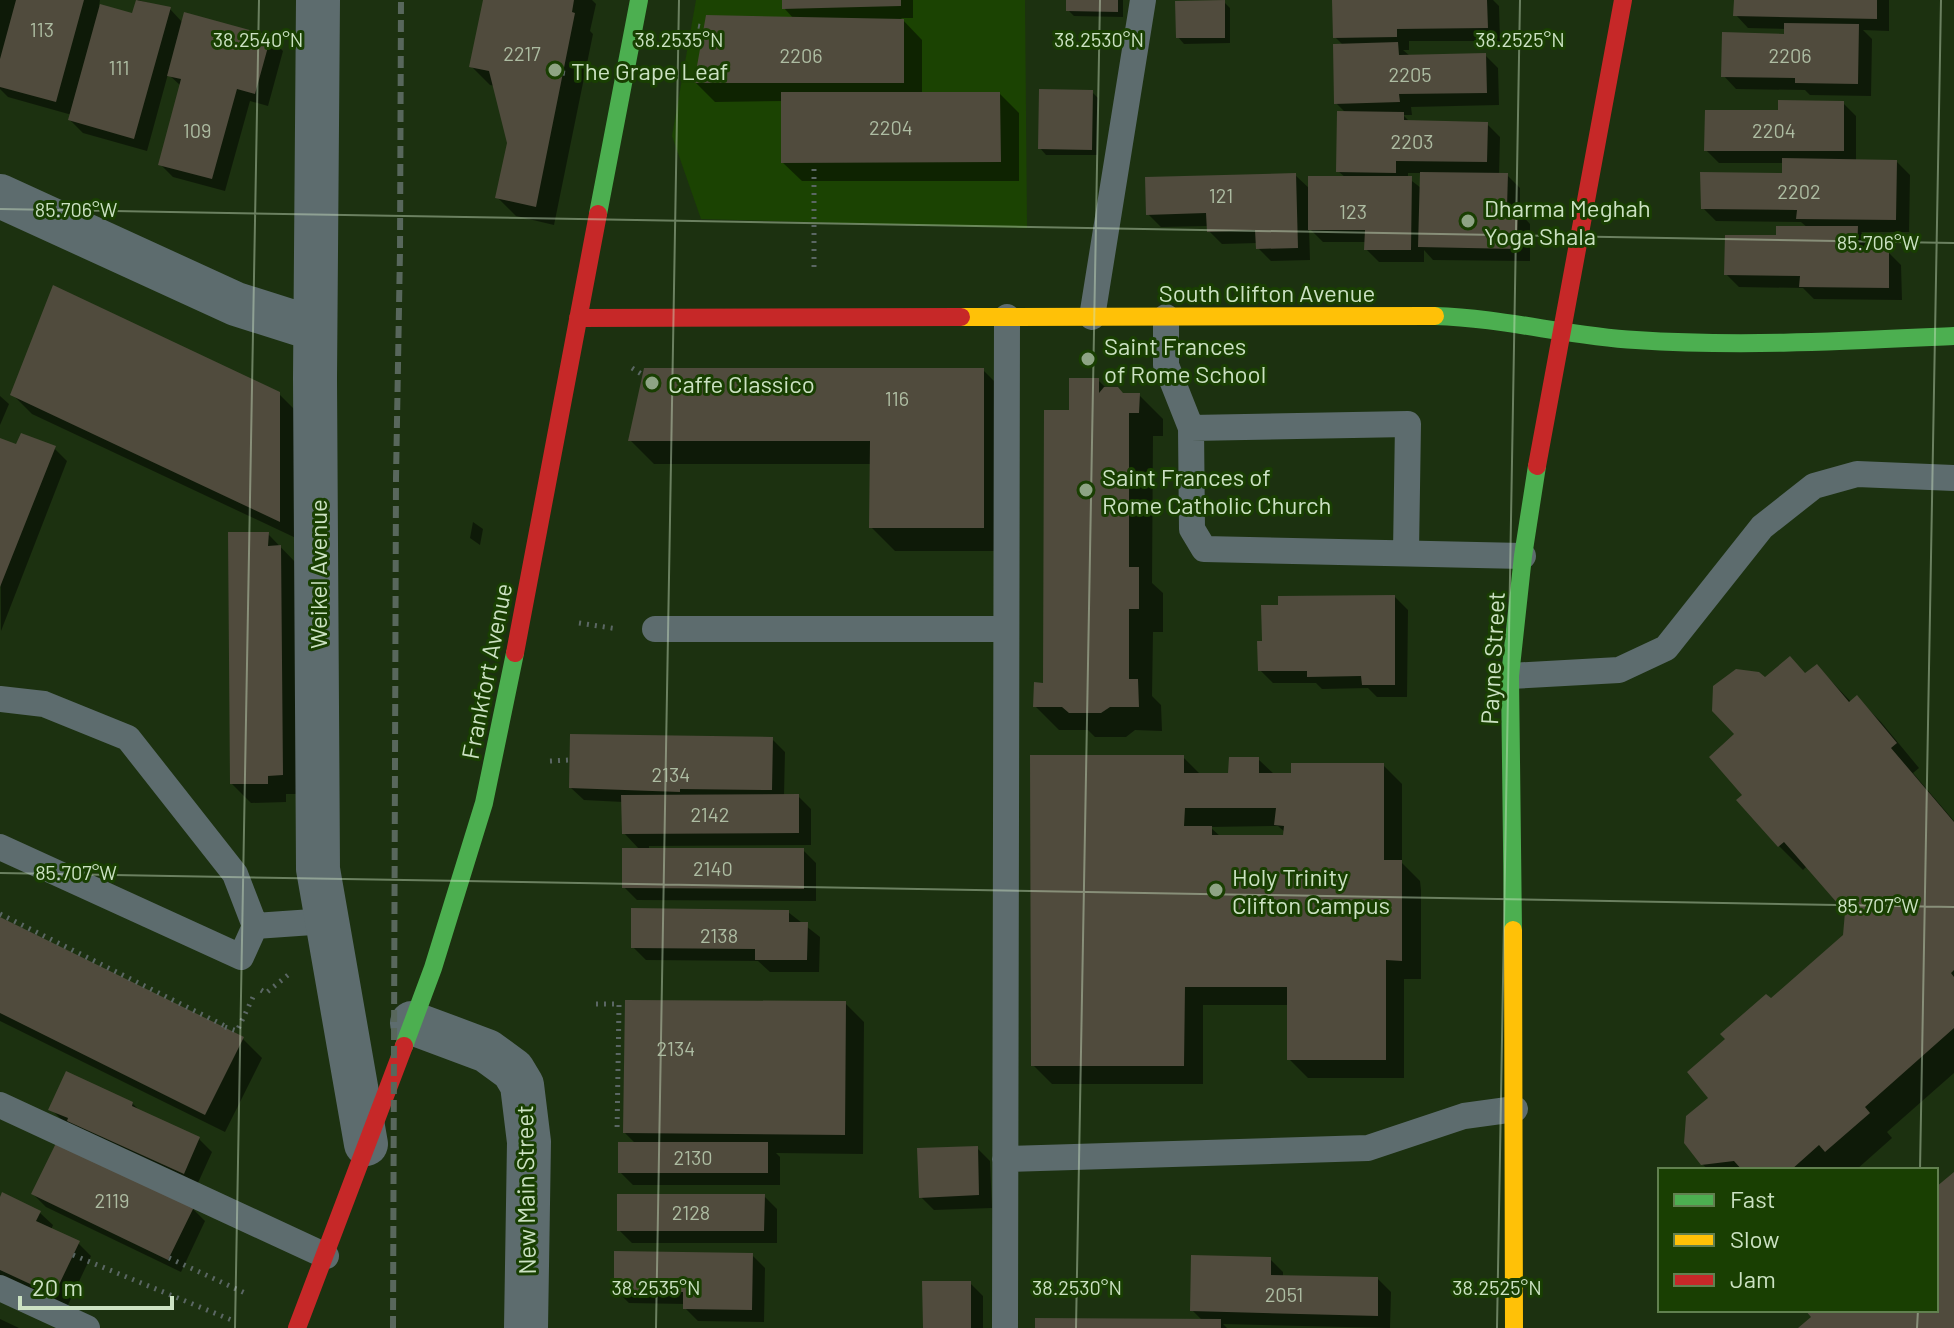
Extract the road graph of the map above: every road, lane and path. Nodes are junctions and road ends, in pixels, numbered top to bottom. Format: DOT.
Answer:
graph roads {
  1 [pos="318,0"];
  2 [pos="639,0"];
  3 [pos="1143,0"];
  4 [pos="1623,0"];
  5 [pos="814,163"];
  6 [pos="0,196"];
  7 [pos="814,267"];
  8 [pos="1007,317"];
  9 [pos="1092,317"];
  10 [pos="1166,317"];
  11 [pos="578,318"];
  12 [pos="315,329"];
  13 [pos="1562,330"];
  14 [pos="1954,336"];
  15 [pos="627,366"];
  16 [pos="643,375"];
  17 [pos="1191,428"];
  18 [pos="1954,478"];
  19 [pos="1406,552"];
  20 [pos="1523,556"];
  21 [pos="579,623"];
  22 [pos="621,629"];
  23 [pos="655,629"];
  24 [pos="1006,629"];
  25 [pos="1510,676"];
  26 [pos="0,699"];
  27 [pos="570,760"];
  28 [pos="550,761"];
  29 [pos="0,847"];
  30 [pos="0,914"];
  31 [pos="327,921"];
  32 [pos="255,926"];
  33 [pos="289,973"];
  34 [pos="257,989"];
  35 [pos="266,993"];
  36 [pos="596,1004"];
  37 [pos="412,1023"];
  38 [pos="0,1105"];
  39 [pos="1515,1109"];
  40 [pos="619,1130"];
  41 [pos="366,1144"];
  42 [pos="1005,1159"];
  43 [pos="73,1255"];
  44 [pos="326,1256"];
  45 [pos="169,1258"];
  46 [pos="0,1288"];
  47 [pos="245,1293"];
  48 [pos="234,1321"];
  49 [pos="87,1328"];
  50 [pos="297,1328"];
  51 [pos="526,1328"];
  52 [pos="1005,1328"];
  53 [pos="1514,1328"];
  1 -- 12 [label="street, Weikel Avenue"];
  2 -- 11 [label="street, Frankfort Avenue"];
  3 -- 9 [label="lane"];
  4 -- 13 [label="street, Payne Street"];
  5 -- 7 [label="path"];
  6 -- 12 [label="street"];
  8 -- 9 [label="street, South Clifton Avenue"];
  8 -- 11 [label="street, South Clifton Avenue"];
  8 -- 24 [label="lane"];
  9 -- 10 [label="street, South Clifton Avenue"];
  10 -- 13 [label="street, South Clifton Avenue"];
  10 -- 17 [label="lane"];
  11 -- 37 [label="street, Frankfort Avenue"];
  12 -- 31 [label="street, Weikel Avenue"];
  13 -- 14 [label="street, South Clifton Avenue"];
  13 -- 20 [label="street, Payne Street"];
  15 -- 16 [label="path"];
  17 -- 19 [label="lane"];
  17 -- 19 [label="lane"];
  18 -- 25 [label="lane"];
  19 -- 20 [label="lane"];
  20 -- 25 [label="street, Payne Street"];
  21 -- 22 [label="path"];
  23 -- 24 [label="lane"];
  24 -- 42 [label="lane"];
  25 -- 39 [label="street, Payne Street"];
  26 -- 32 [label="lane"];
  27 -- 28 [label="path"];
  29 -- 32 [label="lane"];
  30 -- 34 [label="path"];
  31 -- 32 [label="lane"];
  31 -- 41 [label="street, Weikel Avenue"];
  33 -- 35 [label="path"];
  36 -- 40 [label="path"];
  37 -- 41 [label="street, Frankfort Avenue"];
  37 -- 51 [label="street, New Main Street"];
  38 -- 44 [label="lane"];
  39 -- 42 [label="lane"];
  39 -- 53 [label="street, Payne Street"];
  41 -- 44 [label="street, Frankfort Avenue"];
  42 -- 52 [label="lane"];
  43 -- 48 [label="path"];
  44 -- 50 [label="street, Frankfort Avenue"];
  45 -- 47 [label="path"];
  46 -- 49 [label="lane"];
}
